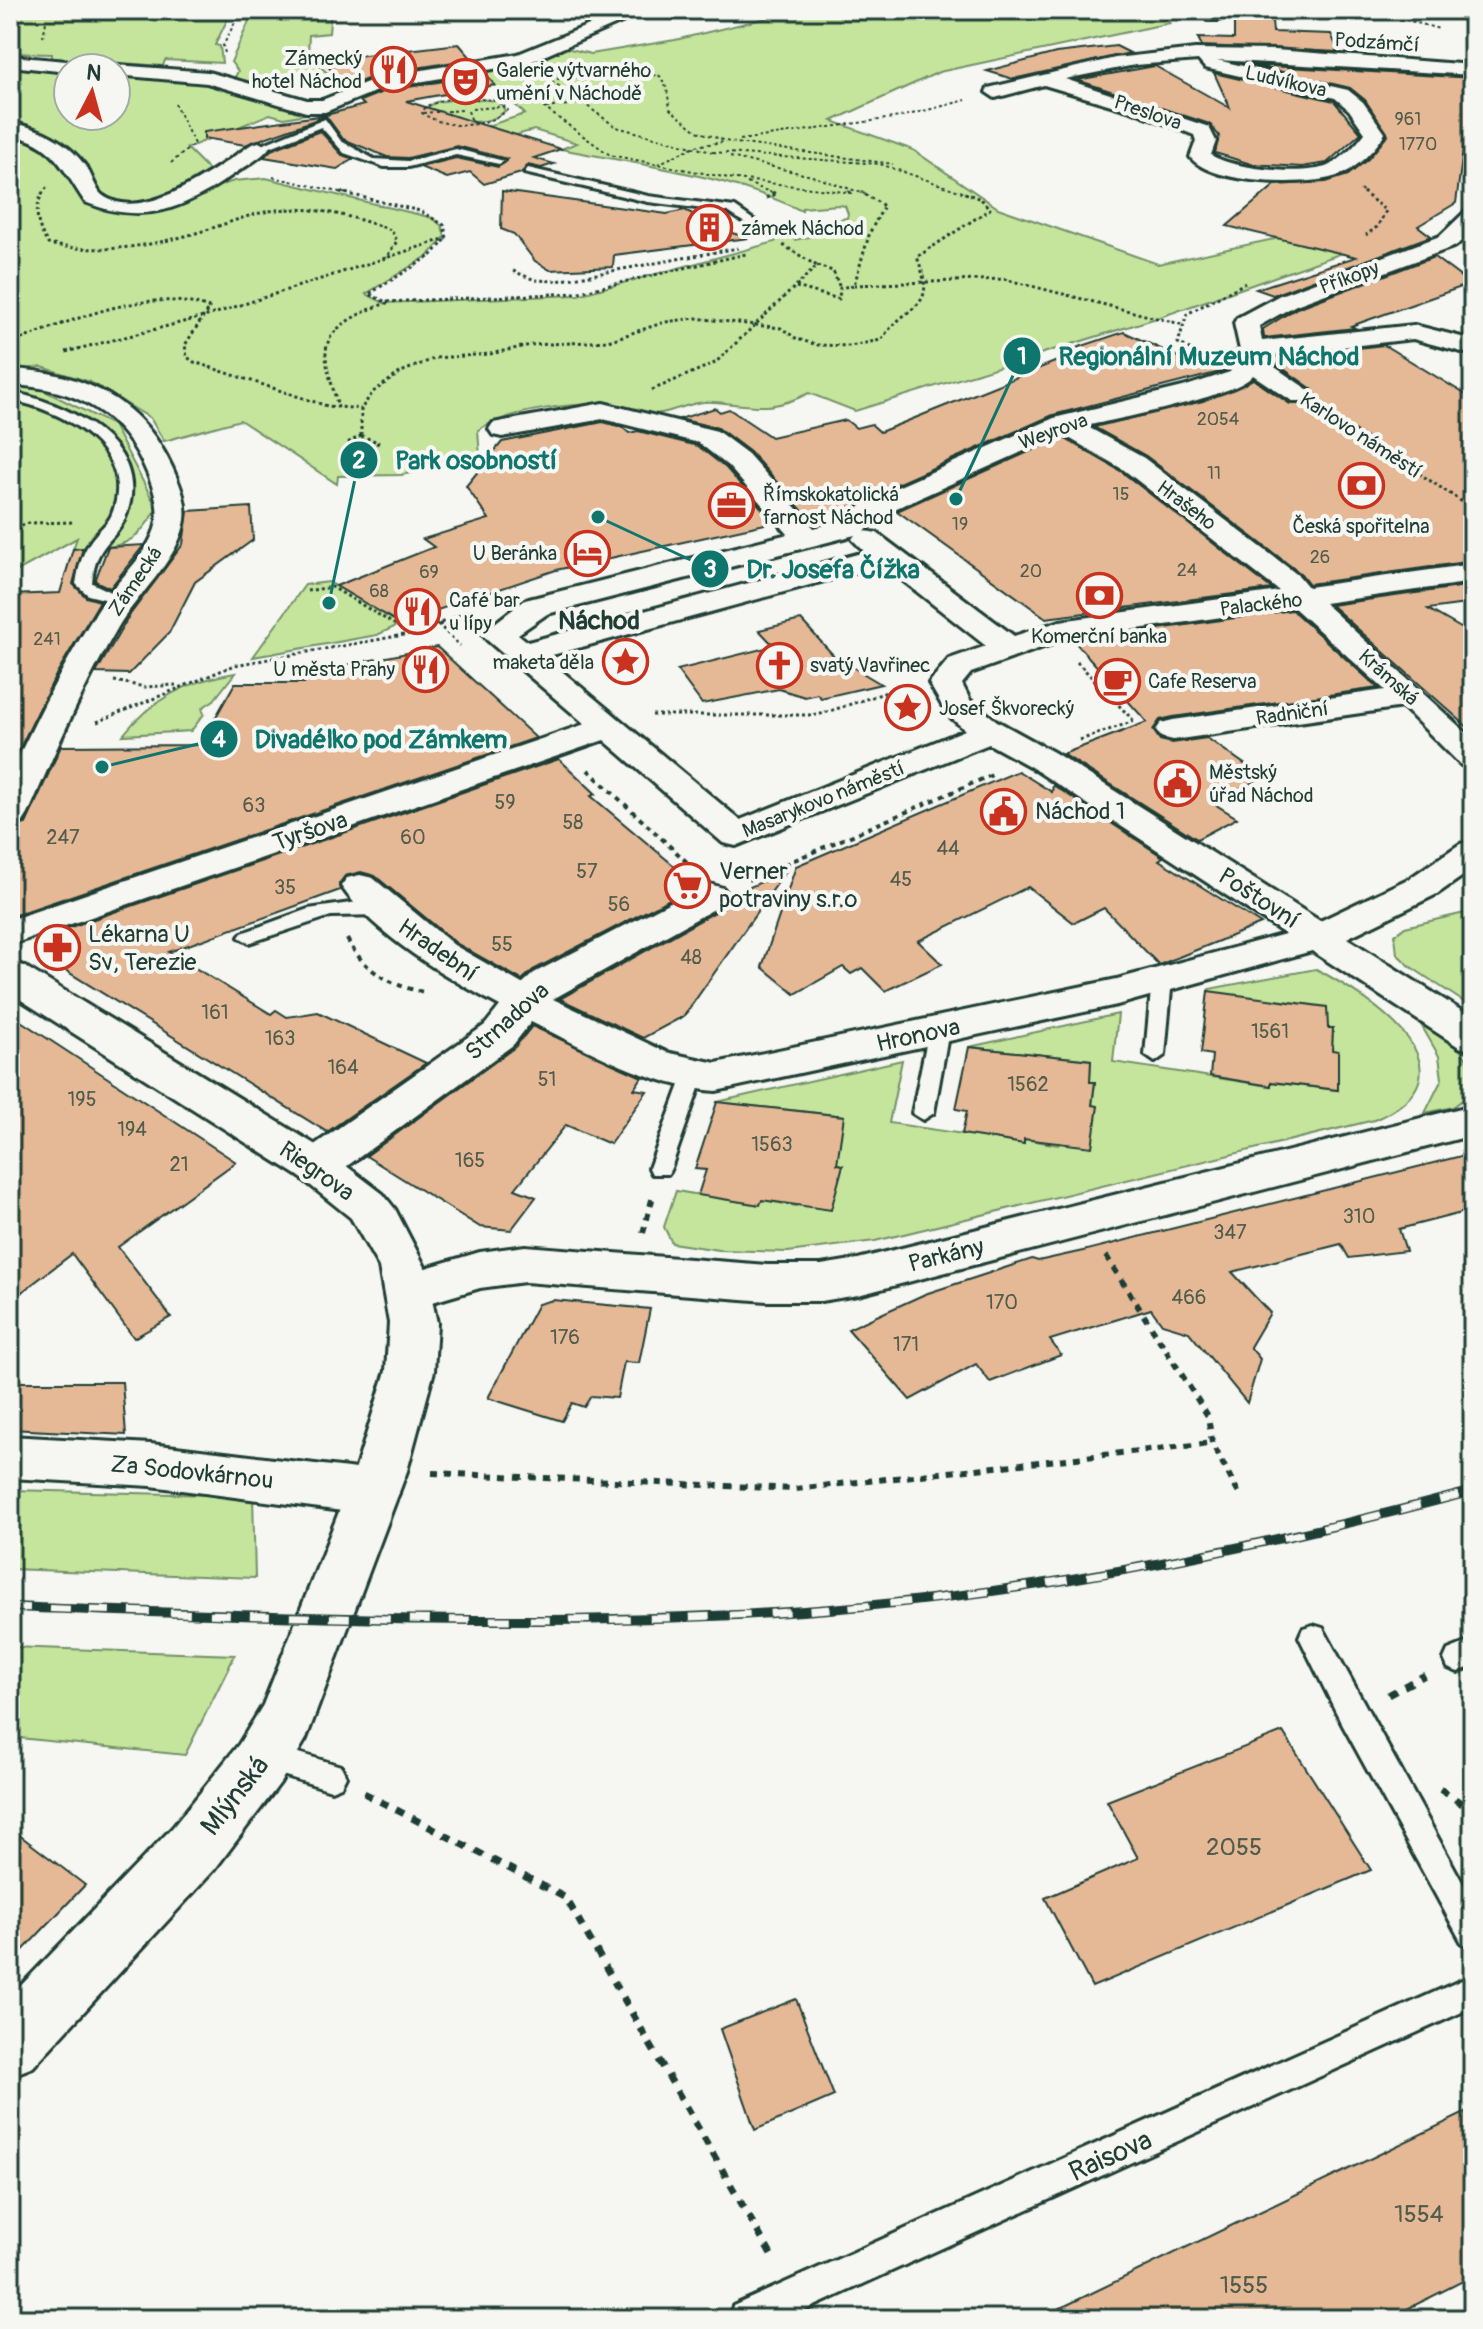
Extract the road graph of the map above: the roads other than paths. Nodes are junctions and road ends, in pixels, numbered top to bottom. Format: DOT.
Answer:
graph roads {
  1 [pos="641,10"];
  2 [pos="1463,10"];
  3 [pos="1473,17"];
  4 [pos="1204,56"];
  5 [pos="10,61"];
  6 [pos="52,65"];
  7 [pos="1473,70"];
  8 [pos="132,71"];
  9 [pos="1045,79"];
  10 [pos="995,92"];
  11 [pos="319,116"];
  12 [pos="10,128"];
  13 [pos="259,148"];
  14 [pos="499,161"];
  15 [pos="528,171"];
  16 [pos="1267,173"];
  17 [pos="1473,217"];
  18 [pos="763,230"];
  19 [pos="1473,348"];
  20 [pos="1251,356"];
  21 [pos="10,377"];
  22 [pos="10,396"];
  23 [pos="1301,396"];
  24 [pos="1063,424"];
  25 [pos="502,429"];
  26 [pos="851,527"];
  27 [pos="807,538"];
  28 [pos="888,555"];
  29 [pos="1473,573"];
  30 [pos="1302,599"];
  31 [pos="119,601"];
  32 [pos="1008,647"];
  33 [pos="523,653"];
  34 [pos="1411,696"];
  35 [pos="609,727"];
  36 [pos="1173,730"];
  37 [pos="992,731"];
  38 [pos="1473,758"];
  39 [pos="10,814"];
  40 [pos="1473,852"];
  41 [pos="715,894"];
  42 [pos="372,898"];
  43 [pos="10,933"];
  44 [pos="249,937"];
  45 [pos="1320,937"];
  46 [pos="10,975"];
  47 [pos="1162,979"];
  48 [pos="525,1002"];
  49 [pos="939,1030"];
  50 [pos="1473,1037"];
  51 [pos="1155,1055"];
  52 [pos="693,1077"];
  53 [pos="923,1113"];
  54 [pos="1473,1120"];
  55 [pos="316,1166"];
  56 [pos="660,1168"];
  57 [pos="409,1291"];
  58 [pos="10,1457"];
  59 [pos="377,1482"];
  60 [pos="1313,1637"];
  61 [pos="266,1757"];
  62 [pos="331,1776"];
  63 [pos="1473,1932"];
  64 [pos="1473,1991"];
  65 [pos="10,2044"];
  66 [pos="746,2319"];
  1 -- 11 [label="street"];
  2 -- 3 [label="street"];
  4 -- 7 [label="street, Podzámčí"];
  4 -- 9 [label="street, Podzámčí"];
  4 -- 16 [label="street, Ludvíkova"];
  5 -- 6 [label="street"];
  8 -- 11 [label="street"];
  9 -- 10 [label="street, Podzámčí"];
  9 -- 16 [label="street, Preslova"];
  11 -- 13 [label="lane"];
  11 -- 14 [label="lane"];
  12 -- 13 [label="street"];
  15 -- 18 [label="lane"];
  17 -- 20 [label="street, Příkopy"];
  19 -- 20 [label="street"];
  20 -- 23 [label="street, Karlovo náměstí"];
  20 -- 24 [label="street, Weyrova"];
  21 -- 31 [label="street, Zámecká"];
  22 -- 31 [label="lane"];
  24 -- 26 [label="street, Weyrova"];
  24 -- 30 [label="street, Hrašeho"];
  25 -- 27 [label="street"];
  26 -- 27 [label="street, Masarykovo náměstí"];
  26 -- 28 [label="street"];
  27 -- 33 [label="street, Masarykovo náměstí"];
  28 -- 32 [label="street"];
  28 -- 33 [label="street"];
  29 -- 30 [label="street, Palackého"];
  30 -- 32 [label="street, Palackého"];
  30 -- 34 [label="street, Krámská"];
  31 -- 39 [label="street, Zámecká"];
  32 -- 37 [label="street"];
  33 -- 35 [label="street, Masarykovo náměstí"];
  34 -- 36 [label="street, Radniční"];
  34 -- 38 [label="street, Krámská"];
  35 -- 37 [label="street, Masarykovo náměstí"];
  35 -- 43 [label="street, Tyršova"];
  37 -- 45 [label="street, Poštovní"];
  40 -- 45 [label="street"];
  41 -- 48 [label="street, Strnadova"];
  42 -- 44 [label="lane"];
  42 -- 48 [label="street, Hradební"];
  45 -- 47 [label="street, Hronova"];
  45 -- 50 [label="street, Poštovní"];
  46 -- 55 [label="street, Riegrova"];
  47 -- 49 [label="street, Hronova"];
  47 -- 51 [label="lane"];
  48 -- 52 [label="street, Hronova"];
  48 -- 55 [label="street, Strnadova"];
  49 -- 52 [label="street, Hronova"];
  49 -- 53 [label="lane"];
  52 -- 56 [label="lane"];
  54 -- 57 [label="street, Parkány"];
  55 -- 57 [label="street, Riegrova"];
  57 -- 59 [label="street, Riegrova"];
  58 -- 59 [label="street, Za Sodovkárnou"];
  59 -- 61 [label="street, Mlýnská"];
  60 -- 63 [label="lane"];
  61 -- 62 [label="lane"];
  61 -- 65 [label="street, Mlýnská"];
  64 -- 66 [label="lane, Raisova"];
}
